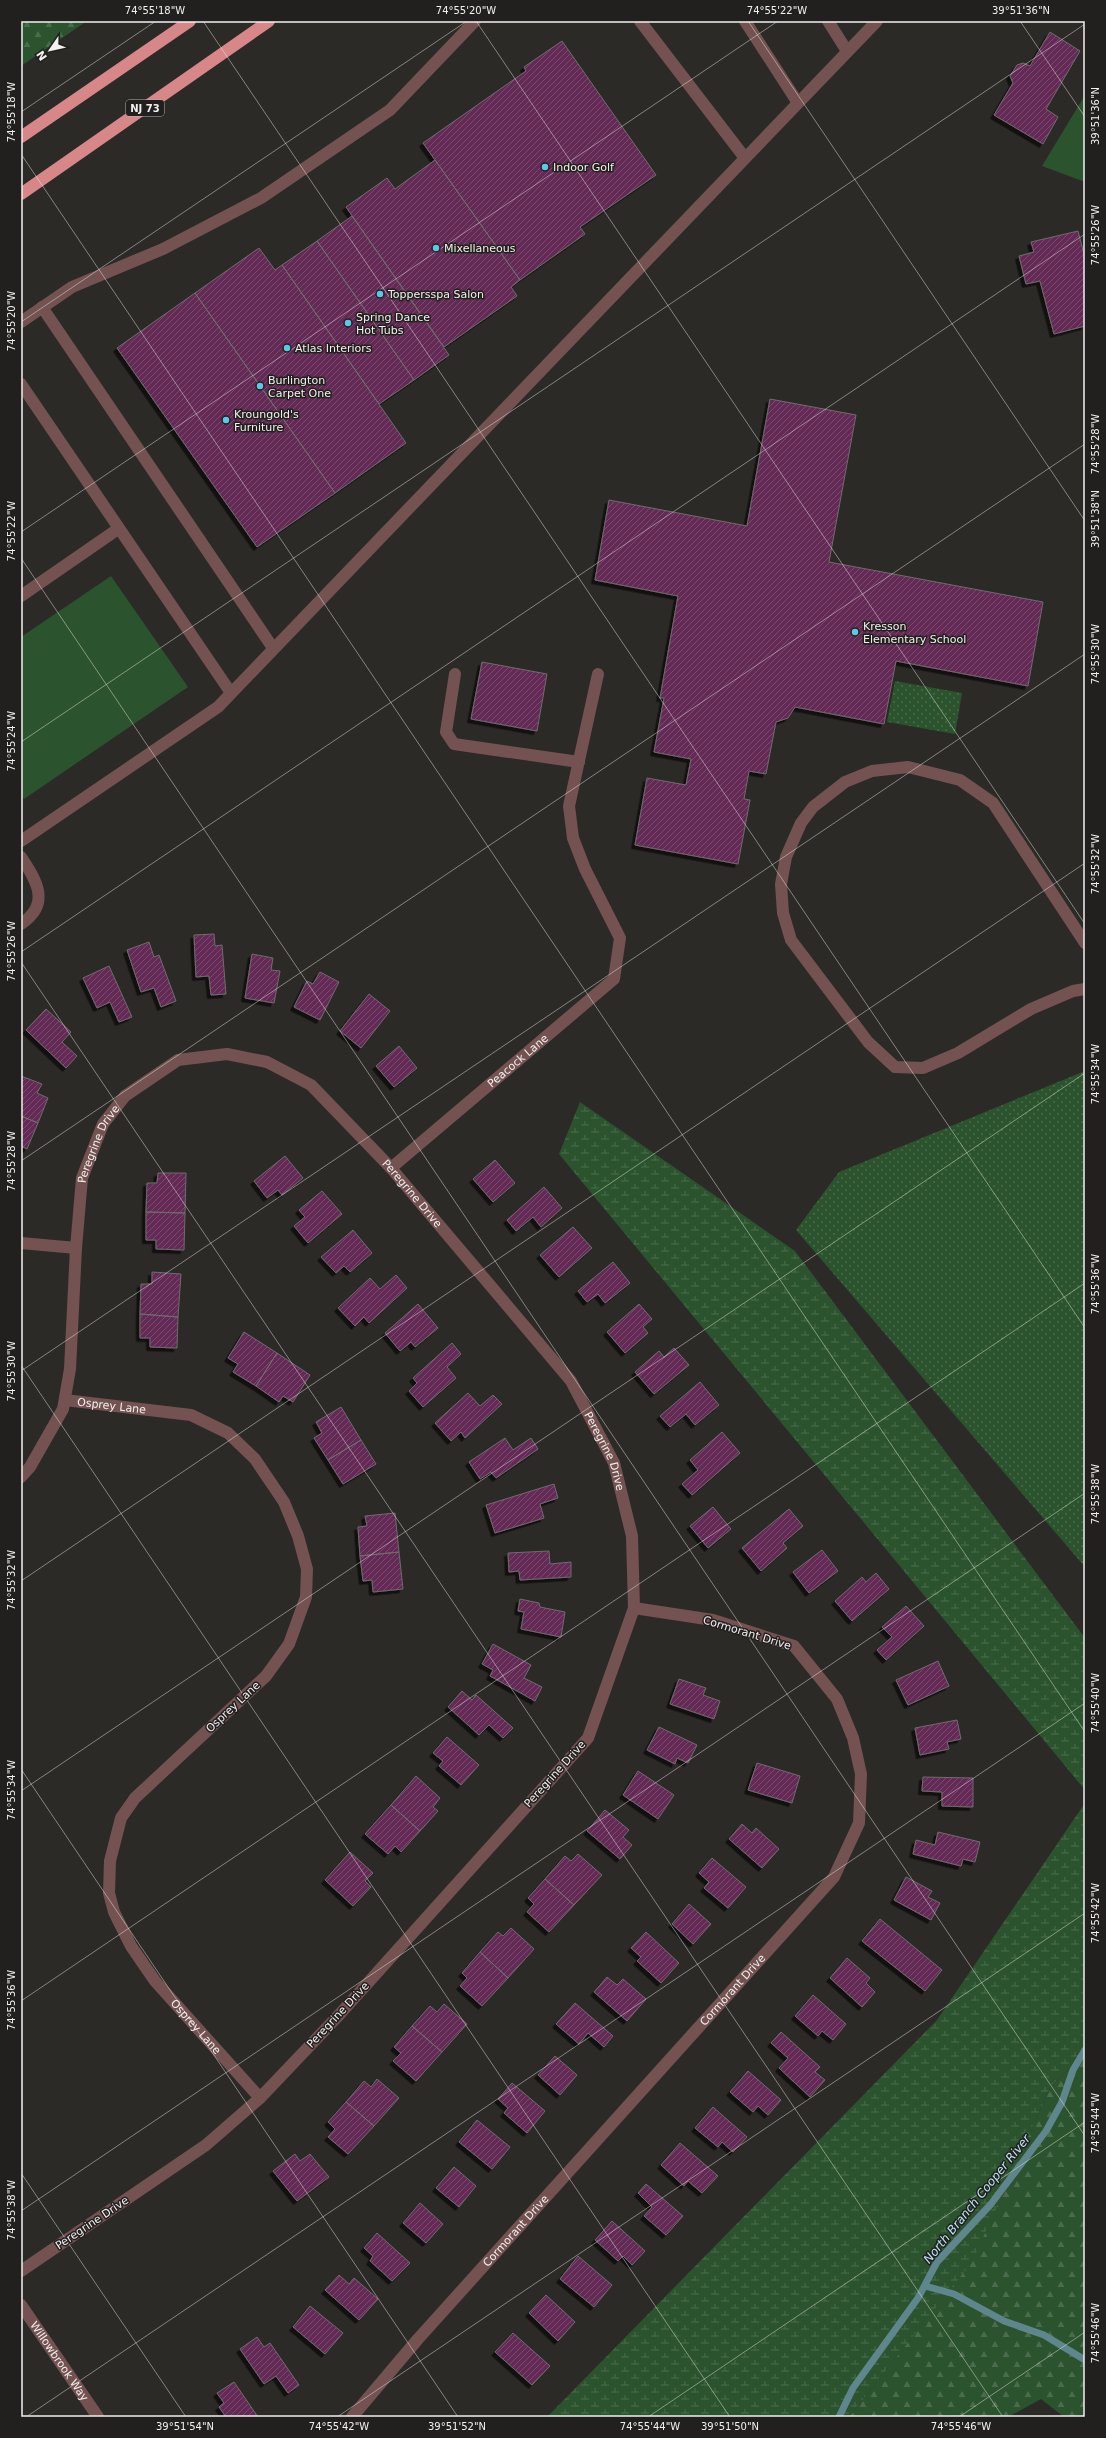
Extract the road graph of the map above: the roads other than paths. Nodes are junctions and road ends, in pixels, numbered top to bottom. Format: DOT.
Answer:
graph roads {
  1 [pos="190,21"];
  2 [pos="269,21"];
  3 [pos="475,21"];
  4 [pos="640,21"];
  5 [pos="745,21"];
  6 [pos="828,21"];
  7 [pos="876,21"];
  8 [pos="847,51"];
  9 [pos="798,103"];
  10 [pos="21,137"];
  11 [pos="745,158"];
  12 [pos="21,194"];
  13 [pos="42,307"];
  14 [pos="21,322"];
  15 [pos="21,384"];
  16 [pos="118,530"];
  17 [pos="21,596"];
  18 [pos="273,648"];
  19 [pos="455,674"];
  20 [pos="598,674"];
  21 [pos="231,693"];
  22 [pos="579,762"];
  23 [pos="21,841"];
  24 [pos="21,857"];
  25 [pos="21,924"];
  26 [pos="1085,943"];
  27 [pos="1085,989"];
  28 [pos="391,1168"];
  29 [pos="21,1243"];
  30 [pos="76,1248"];
  31 [pos="65,1400"];
  32 [pos="21,1477"];
  33 [pos="634,1608"];
  34 [pos="260,2098"];
  35 [pos="21,2271"];
  36 [pos="21,2305"];
  37 [pos="98,2417"];
  38 [pos="352,2417"];
  1 -- 10 [label="highway"];
  2 -- 12 [label="highway, NJ 73"];
  3 -- 13 [label="street"];
  4 -- 11 [label="street"];
  5 -- 9 [label="street"];
  6 -- 8 [label="street"];
  7 -- 8 [label="street"];
  8 -- 9 [label="street"];
  9 -- 11 [label="street"];
  11 -- 18 [label="street"];
  13 -- 14 [label="street"];
  13 -- 18 [label="street"];
  15 -- 16 [label="street"];
  16 -- 17 [label="street"];
  16 -- 21 [label="street"];
  18 -- 21 [label="street"];
  19 -- 22 [label="street"];
  20 -- 22 [label="street"];
  21 -- 23 [label="street"];
  22 -- 28 [label="street, Peacock Lane"];
  24 -- 25 [label="street"];
  26 -- 27 [label="street"];
  28 -- 30 [label="street, Peregrine Drive"];
  28 -- 33 [label="street, Peregrine Drive"];
  29 -- 30 [label="street"];
  30 -- 31 [label="street, Peregrine Drive"];
  31 -- 32 [label="street, Peregrine Drive"];
  31 -- 34 [label="street, Osprey Lane"];
  33 -- 34 [label="street, Peregrine Drive"];
  33 -- 38 [label="street, Cormorant Drive"];
  34 -- 35 [label="street, Peregrine Drive"];
  36 -- 37 [label="street, Willowbrook Way"];
}
